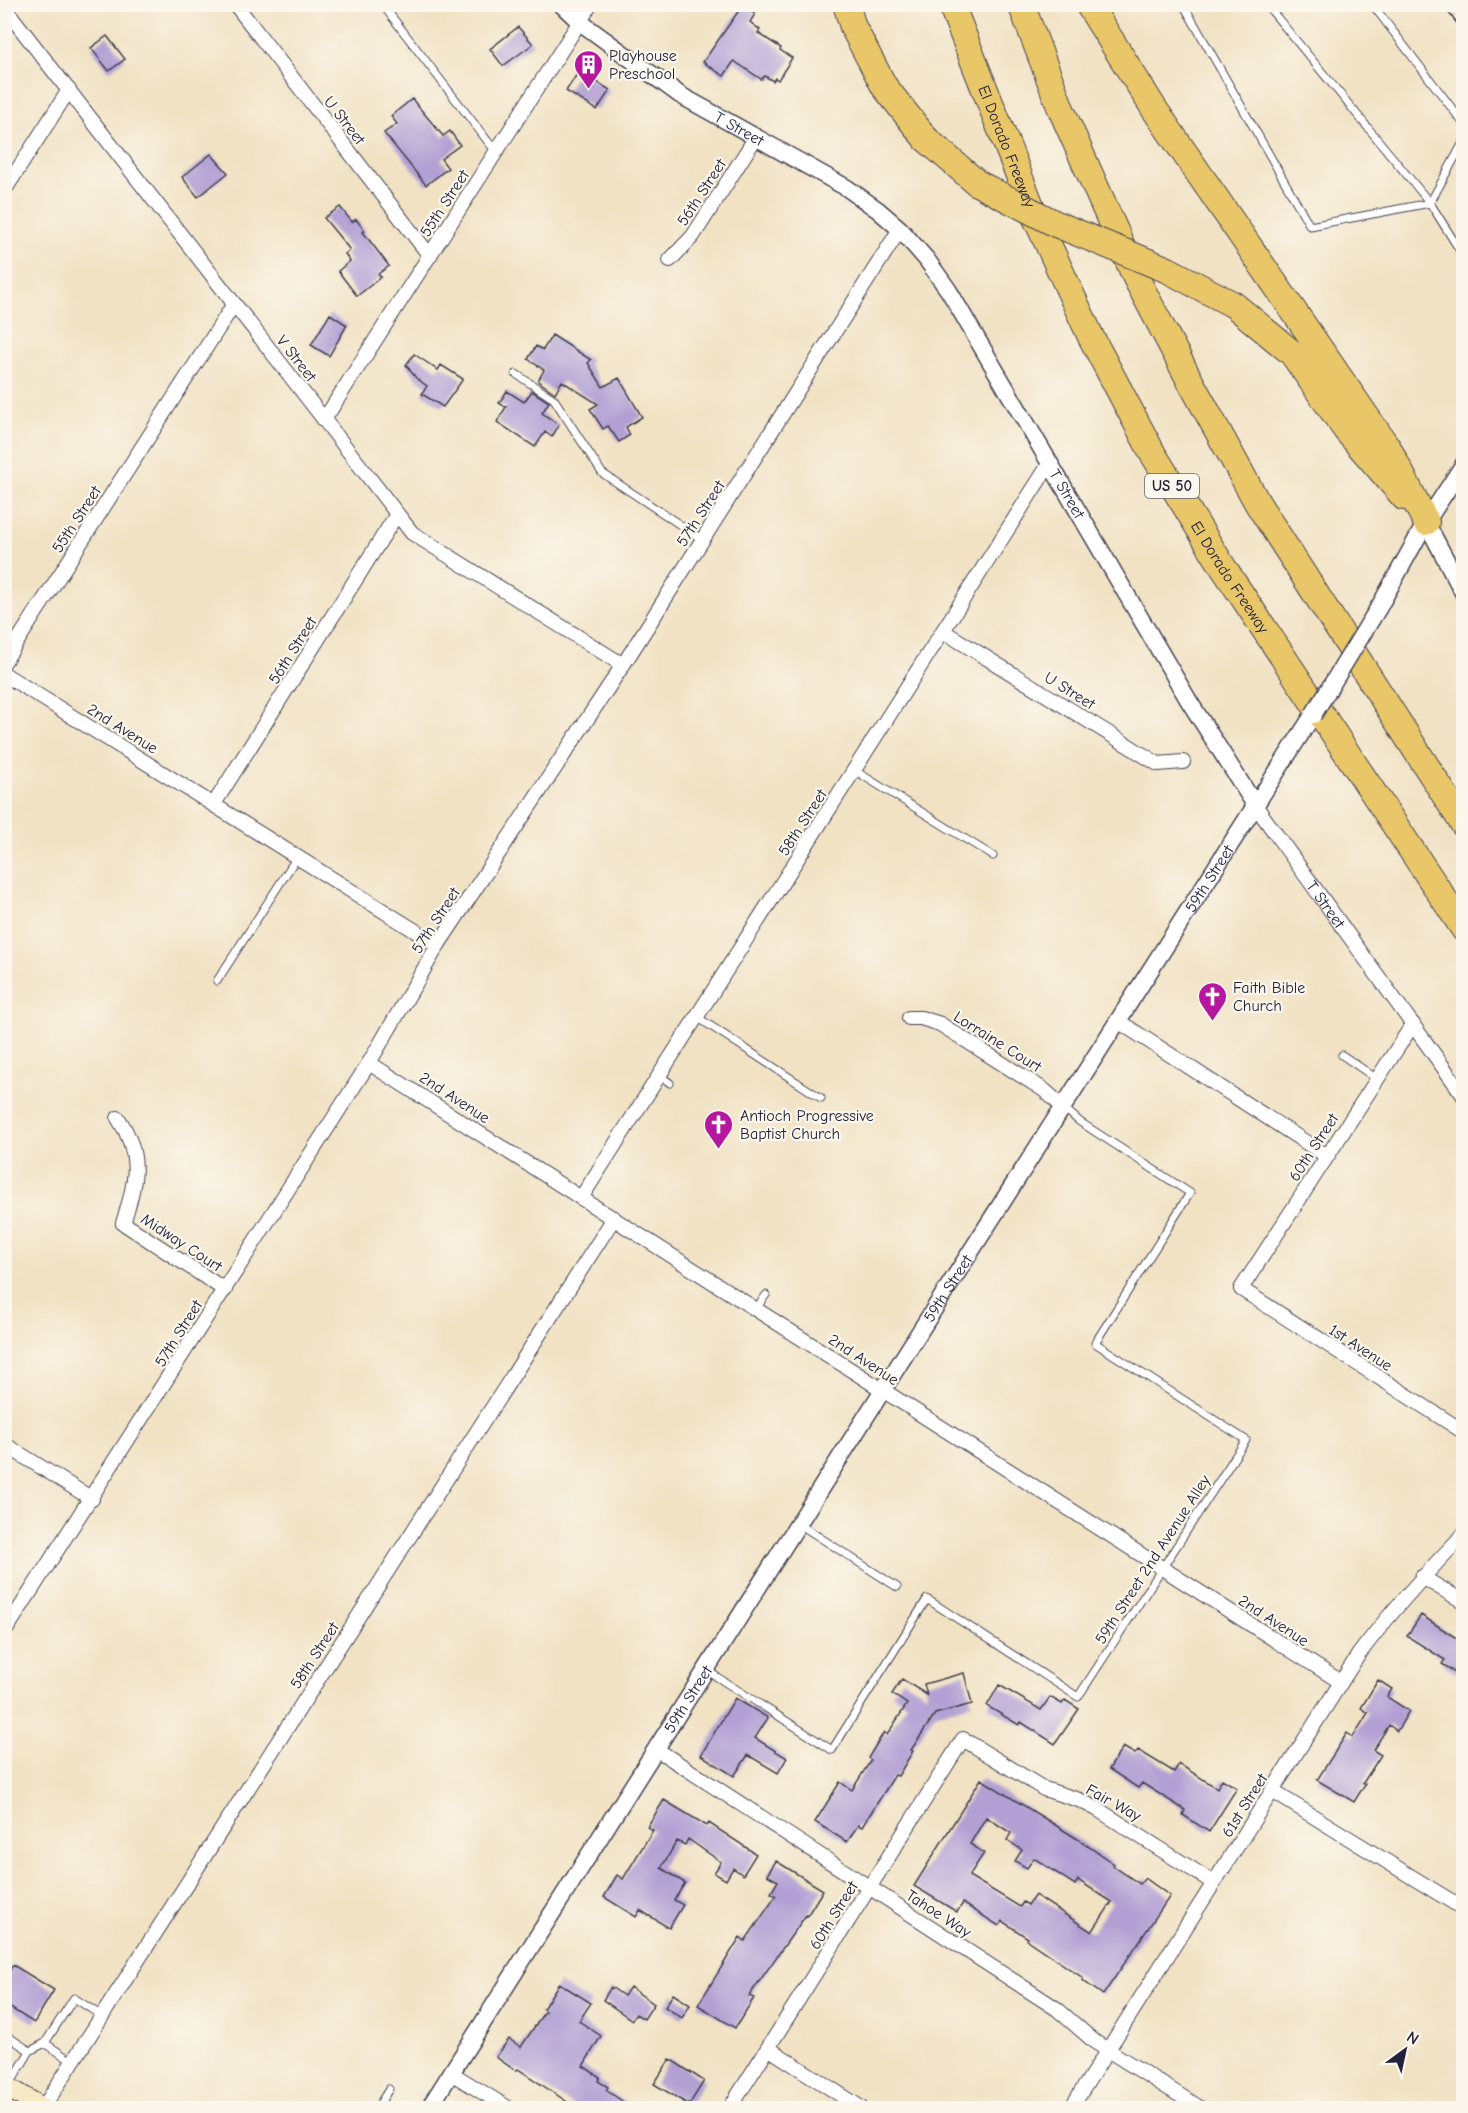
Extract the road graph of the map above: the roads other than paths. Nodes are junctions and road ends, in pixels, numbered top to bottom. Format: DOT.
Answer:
graph roads {
  1 [pos="235,4"];
  2 [pos="382,4"];
  3 [pos="561,4"];
  4 [pos="591,4"];
  5 [pos="846,4"];
  6 [pos="951,4"];
  7 [pos="1021,4"];
  8 [pos="1088,4"];
  9 [pos="1183,4"];
  10 [pos="1266,4"];
  11 [pos="1372,4"];
  12 [pos="4,7"];
  13 [pos="580,22"];
  14 [pos="69,90"];
  15 [pos="1464,124"];
  16 [pos="756,137"];
  17 [pos="1464,141"];
  18 [pos="496,152"];
  19 [pos="4,191"];
  20 [pos="1430,203"];
  21 [pos="900,229"];
  22 [pos="430,256"];
  23 [pos="1464,257"];
  24 [pos="670,260"];
  25 [pos="234,304"];
  26 [pos="516,374"];
  27 [pos="324,420"];
  28 [pos="1050,463"];
  29 [pos="1464,464"];
  30 [pos="397,514"];
  31 [pos="1426,522"];
  32 [pos="703,540"];
  33 [pos="1464,594"];
  34 [pos="943,631"];
  35 [pos="4,662"];
  36 [pos="623,665"];
  37 [pos="4,674"];
  38 [pos="1182,762"];
  39 [pos="854,770"];
  40 [pos="214,804"];
  41 [pos="1255,805"];
  42 [pos="1464,825"];
  43 [pos="297,856"];
  44 [pos="993,856"];
  45 [pos="1464,929"];
  46 [pos="438,945"];
  47 [pos="217,981"];
  48 [pos="697,1017"];
  49 [pos="909,1018"];
  50 [pos="1118,1021"];
  51 [pos="1413,1024"];
  52 [pos="1342,1056"];
  53 [pos="369,1063"];
  54 [pos="1377,1079"];
  55 [pos="1464,1096"];
  56 [pos="820,1098"];
  57 [pos="1063,1107"];
  58 [pos="118,1118"];
  59 [pos="1327,1156"];
  60 [pos="581,1198"];
  61 [pos="614,1218"];
  62 [pos="1241,1288"];
  63 [pos="225,1290"];
  64 [pos="766,1294"];
  65 [pos="756,1309"];
  66 [pos="884,1390"];
  67 [pos="1464,1432"];
  68 [pos="4,1444"];
  69 [pos="92,1499"];
  70 [pos="799,1524"];
  71 [pos="1464,1534"];
  72 [pos="1163,1569"];
  73 [pos="1422,1576"];
  74 [pos="897,1587"];
  75 [pos="1464,1602"];
  76 [pos="4,1634"];
  77 [pos="706,1670"];
  78 [pos="1341,1682"];
  79 [pos="963,1739"];
  80 [pos="656,1749"];
  81 [pos="1272,1791"];
  82 [pos="1214,1883"];
  83 [pos="870,1887"];
  84 [pos="1464,1909"];
  85 [pos="102,2016"];
  86 [pos="4,2034"];
  87 [pos="45,2043"];
  88 [pos="768,2048"];
  89 [pos="30,2051"];
  90 [pos="1108,2051"];
  91 [pos="73,2062"];
  92 [pos="451,2073"];
  93 [pos="7,2086"];
  94 [pos="389,2089"];
  95 [pos="378,2106"];
  96 [pos="42,2109"];
  97 [pos="389,2109"];
  98 [pos="429,2109"];
  99 [pos="508,2109"];
  100 [pos="730,2109"];
  101 [pos="861,2109"];
  102 [pos="1071,2109"];
  103 [pos="1200,2109"];
  1 -- 22 [label="street, U Street"];
  2 -- 18 [label="lane"];
  3 -- 13 [label="street, T Street"];
  4 -- 13 [label="street, 55th Street"];
  5 -- 31 [label="highway, bridge"];
  6 -- 45 [label="highway, El Dorado Freeway / US 50"];
  7 -- 42 [label="highway"];
  8 -- 31 [label="highway"];
  9 -- 20 [label="lane"];
  10 -- 20 [label="lane"];
  11 -- 15 [label="lane"];
  12 -- 14 [label="street, V Street"];
  13 -- 16 [label="street, T Street"];
  13 -- 18 [label="street, 55th Street"];
  14 -- 19 [label="street"];
  14 -- 25 [label="street, V Street"];
  16 -- 21 [label="street, T Street"];
  16 -- 24 [label="street, 56th Street"];
  17 -- 20 [label="lane"];
  18 -- 22 [label="street, 55th Street"];
  20 -- 23 [label="lane"];
  21 -- 28 [label="street, T Street"];
  21 -- 32 [label="street, 57th Street"];
  22 -- 27 [label="street, 55th Street"];
  25 -- 27 [label="street, V Street"];
  25 -- 35 [label="street, 55th Street"];
  26 -- 32 [label="lane"];
  27 -- 30 [label="street, V Street"];
  28 -- 34 [label="street, 58th Street"];
  28 -- 41 [label="street, T Street"];
  29 -- 31 [label="street, 59th Street"];
  30 -- 36 [label="street, V Street"];
  30 -- 40 [label="street, 56th Street"];
  31 -- 33 [label="street"];
  31 -- 41 [label="street, 59th Street, bridge"];
  32 -- 36 [label="street, 57th Street"];
  34 -- 38 [label="street, U Street"];
  34 -- 39 [label="street, 58th Street"];
  36 -- 46 [label="street, 57th Street"];
  37 -- 40 [label="street, 2nd Avenue"];
  39 -- 44 [label="lane"];
  39 -- 48 [label="street, 58th Street"];
  40 -- 43 [label="street, 2nd Avenue"];
  41 -- 50 [label="street, 59th Street"];
  41 -- 51 [label="street, T Street"];
  43 -- 46 [label="street, 2nd Avenue"];
  43 -- 47 [label="lane"];
  46 -- 53 [label="street, 57th Street"];
  48 -- 56 [label="lane"];
  48 -- 60 [label="street, 58th Street"];
  49 -- 57 [label="street, Lorraine Court"];
  50 -- 57 [label="street, 59th Street"];
  50 -- 59 [label="street"];
  51 -- 54 [label="street, 60th Street"];
  51 -- 55 [label="street, T Street"];
  52 -- 54 [label="lane"];
  53 -- 60 [label="street, 2nd Avenue"];
  53 -- 63 [label="street, 57th Street"];
  54 -- 59 [label="street, 60th Street"];
  57 -- 66 [label="street, 59th Street"];
  57 -- 72 [label="lane, 59th Street 2nd Avenue Alley"];
  58 -- 63 [label="street, Midway Court"];
  59 -- 62 [label="street, 60th Street"];
  60 -- 61 [label="street, 2nd Avenue"];
  61 -- 65 [label="street, 2nd Avenue"];
  61 -- 85 [label="street, 58th Street"];
  62 -- 67 [label="street, 1st Avenue"];
  63 -- 69 [label="street, 57th Street"];
  64 -- 65 [label="lane"];
  65 -- 66 [label="street, 2nd Avenue"];
  66 -- 70 [label="street, 59th Street"];
  66 -- 72 [label="street, 2nd Avenue"];
  68 -- 69 [label="street"];
  69 -- 76 [label="street, 57th Street"];
  70 -- 74 [label="lane"];
  70 -- 77 [label="street, 59th Street"];
  71 -- 73 [label="street, 61st Street"];
  72 -- 77 [label="lane, 59th Street 2nd Avenue Alley"];
  72 -- 78 [label="street, 2nd Avenue"];
  73 -- 75 [label="street"];
  73 -- 78 [label="street, 61st Street"];
  77 -- 80 [label="street, 59th Street"];
  78 -- 81 [label="street, 61st Street"];
  79 -- 82 [label="street, Fair Way"];
  79 -- 83 [label="street, 60th Street"];
  80 -- 83 [label="street, Tahoe Way"];
  80 -- 92 [label="street, 59th Street"];
  81 -- 82 [label="street, 61st Street"];
  81 -- 84 [label="street"];
  82 -- 90 [label="street, 61st Street"];
  83 -- 88 [label="street, 60th Street"];
  83 -- 90 [label="street, Tahoe Way"];
  85 -- 87 [label="lane"];
  85 -- 91 [label="street, 58th Street"];
  86 -- 89 [label="lane"];
  87 -- 89 [label="lane"];
  87 -- 91 [label="lane"];
  88 -- 100 [label="street, 60th Street"];
  88 -- 101 [label="street"];
  89 -- 93 [label="lane"];
  90 -- 102 [label="street, 61st Street"];
  90 -- 103 [label="street, Tahoe Way"];
  91 -- 96 [label="street, 58th Street"];
  92 -- 98 [label="street, 59th Street"];
  92 -- 99 [label="street"];
  93 -- 96 [label="main road"];
  94 -- 95 [label="lane"];
  95 -- 97 [label="lane"];
}
